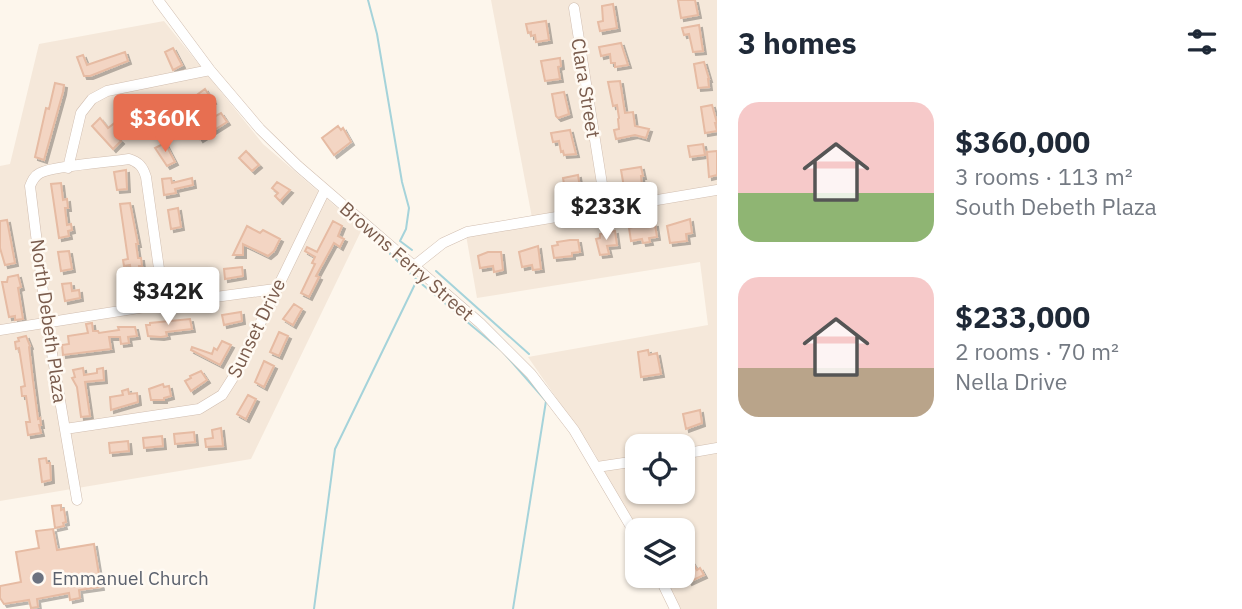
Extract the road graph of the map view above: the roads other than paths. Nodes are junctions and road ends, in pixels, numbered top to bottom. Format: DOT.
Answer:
graph roads {
  1 [pos="158,0"];
  2 [pos="574,8"];
  3 [pos="210,70"];
  4 [pos="68,168"];
  5 [pos="326,190"];
  6 [pos="717,190"];
  7 [pos="606,209"];
  8 [pos="414,266"];
  9 [pos="275,289"];
  10 [pos="164,304"];
  11 [pos="47,324"];
  12 [pos="0,330"];
  13 [pos="65,429"];
  14 [pos="717,448"];
  15 [pos="695,452"];
  16 [pos="625,463"];
  17 [pos="597,467"];
  18 [pos="77,500"];
  19 [pos="626,518"];
  20 [pos="665,588"];
  21 [pos="675,609"];
  1 -- 3 [label="street, Browns Ferry Street"];
  2 -- 7 [label="street, Clara Street"];
  3 -- 4 [label="street"];
  3 -- 5 [label="street, Browns Ferry Street"];
  4 -- 10 [label="street, North Debeth Plaza"];
  4 -- 11 [label="street, North Debeth Plaza"];
  5 -- 8 [label="street, Browns Ferry Street"];
  5 -- 9 [label="street, Sunset Drive"];
  6 -- 7 [label="street"];
  7 -- 8 [label="street"];
  8 -- 17 [label="street, Browns Ferry Street"];
  9 -- 10 [label="street"];
  9 -- 13 [label="street, Sunset Drive"];
  10 -- 11 [label="street"];
  11 -- 12 [label="street"];
  11 -- 13 [label="street, North Debeth Plaza"];
  13 -- 18 [label="street, North Debeth Plaza"];
  14 -- 15 [label="street"];
  16 -- 17 [label="street"];
  17 -- 19 [label="street, Browns Ferry Street"];
  20 -- 21 [label="street"];
}
